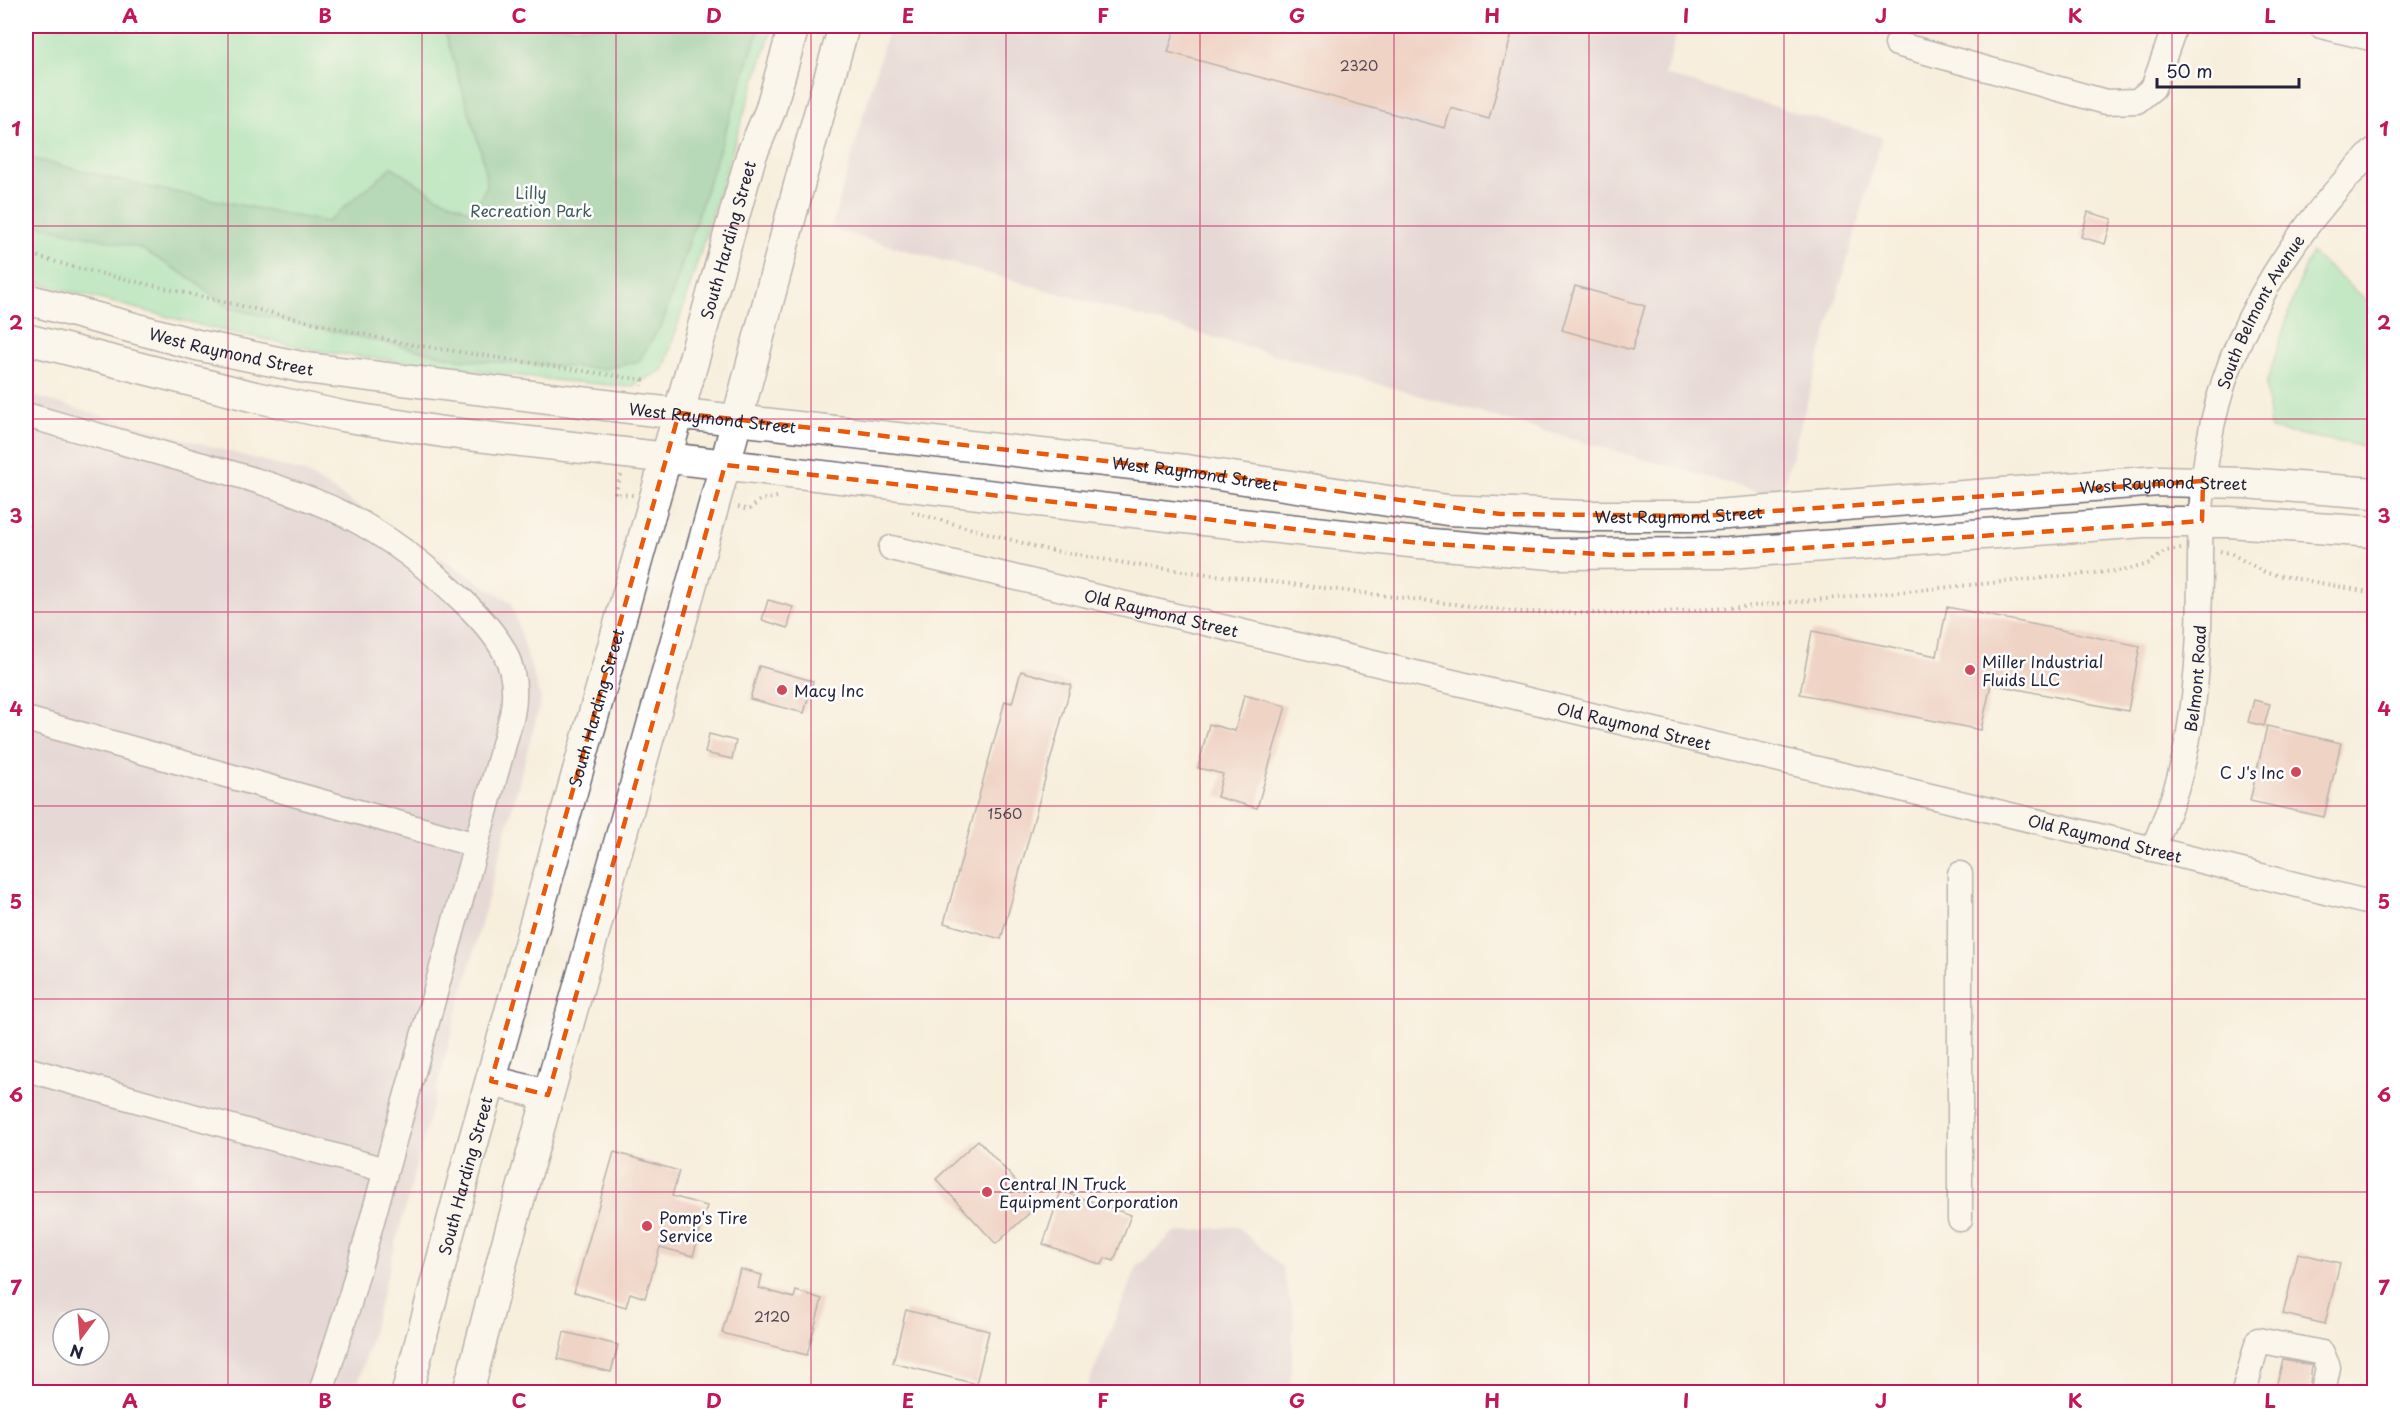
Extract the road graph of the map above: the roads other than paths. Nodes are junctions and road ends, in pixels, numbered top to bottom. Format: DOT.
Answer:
graph roads {
  1 [pos="794,26"];
  2 [pos="844,26"];
  3 [pos="2175,26"];
  4 [pos="2321,26"];
  5 [pos="2374,39"];
  6 [pos="1897,44"];
  7 [pos="2374,150"];
  8 [pos="26,299"];
  9 [pos="26,339"];
  10 [pos="679,413"];
  11 [pos="26,415"];
  12 [pos="738,420"];
  13 [pos="666,458"];
  14 [pos="725,465"];
  15 [pos="2374,492"];
  16 [pos="2202,501"];
  17 [pos="2374,532"];
  18 [pos="891,548"];
  19 [pos="26,719"];
  20 [pos="476,845"];
  21 [pos="2153,849"];
  22 [pos="1960,874"];
  23 [pos="2374,904"];
  24 [pos="26,1069"];
  25 [pos="491,1081"];
  26 [pos="548,1095"];
  27 [pos="384,1170"];
  28 [pos="1960,1219"];
  29 [pos="321,1392"];
  30 [pos="408,1392"];
  31 [pos="468,1392"];
  32 [pos="2244,1392"];
  33 [pos="2323,1392"];
  1 -- 10 [label="main road, South Harding Street"];
  2 -- 12 [label="main road"];
  3 -- 6 [label="street"];
  4 -- 5 [label="street"];
  7 -- 16 [label="street, South Belmont Avenue"];
  8 -- 10 [label="main road, West Raymond Street"];
  9 -- 13 [label="main road, West Raymond Street"];
  10 -- 12 [label="main road, West Raymond Street"];
  10 -- 13 [label="main road, South Harding Street"];
  11 -- 20 [label="street"];
  12 -- 14 [label="main road"];
  12 -- 16 [label="main road, West Raymond Street"];
  13 -- 14 [label="main road, West Raymond Street"];
  13 -- 25 [label="main road, South Harding Street"];
  14 -- 16 [label="main road, West Raymond Street"];
  14 -- 26 [label="main road"];
  15 -- 16 [label="main road, West Raymond Street"];
  16 -- 17 [label="main road, West Raymond Street"];
  16 -- 21 [label="street, Belmont Road"];
  18 -- 21 [label="street, Old Raymond Street"];
  19 -- 20 [label="street"];
  20 -- 27 [label="street"];
  21 -- 23 [label="street, Old Raymond Street"];
  22 -- 28 [label="street"];
  24 -- 27 [label="street"];
  25 -- 26 [label="main road"];
  25 -- 30 [label="main road, South Harding Street"];
  26 -- 31 [label="main road"];
  27 -- 29 [label="street"];
  32 -- 33 [label="street"];
}
